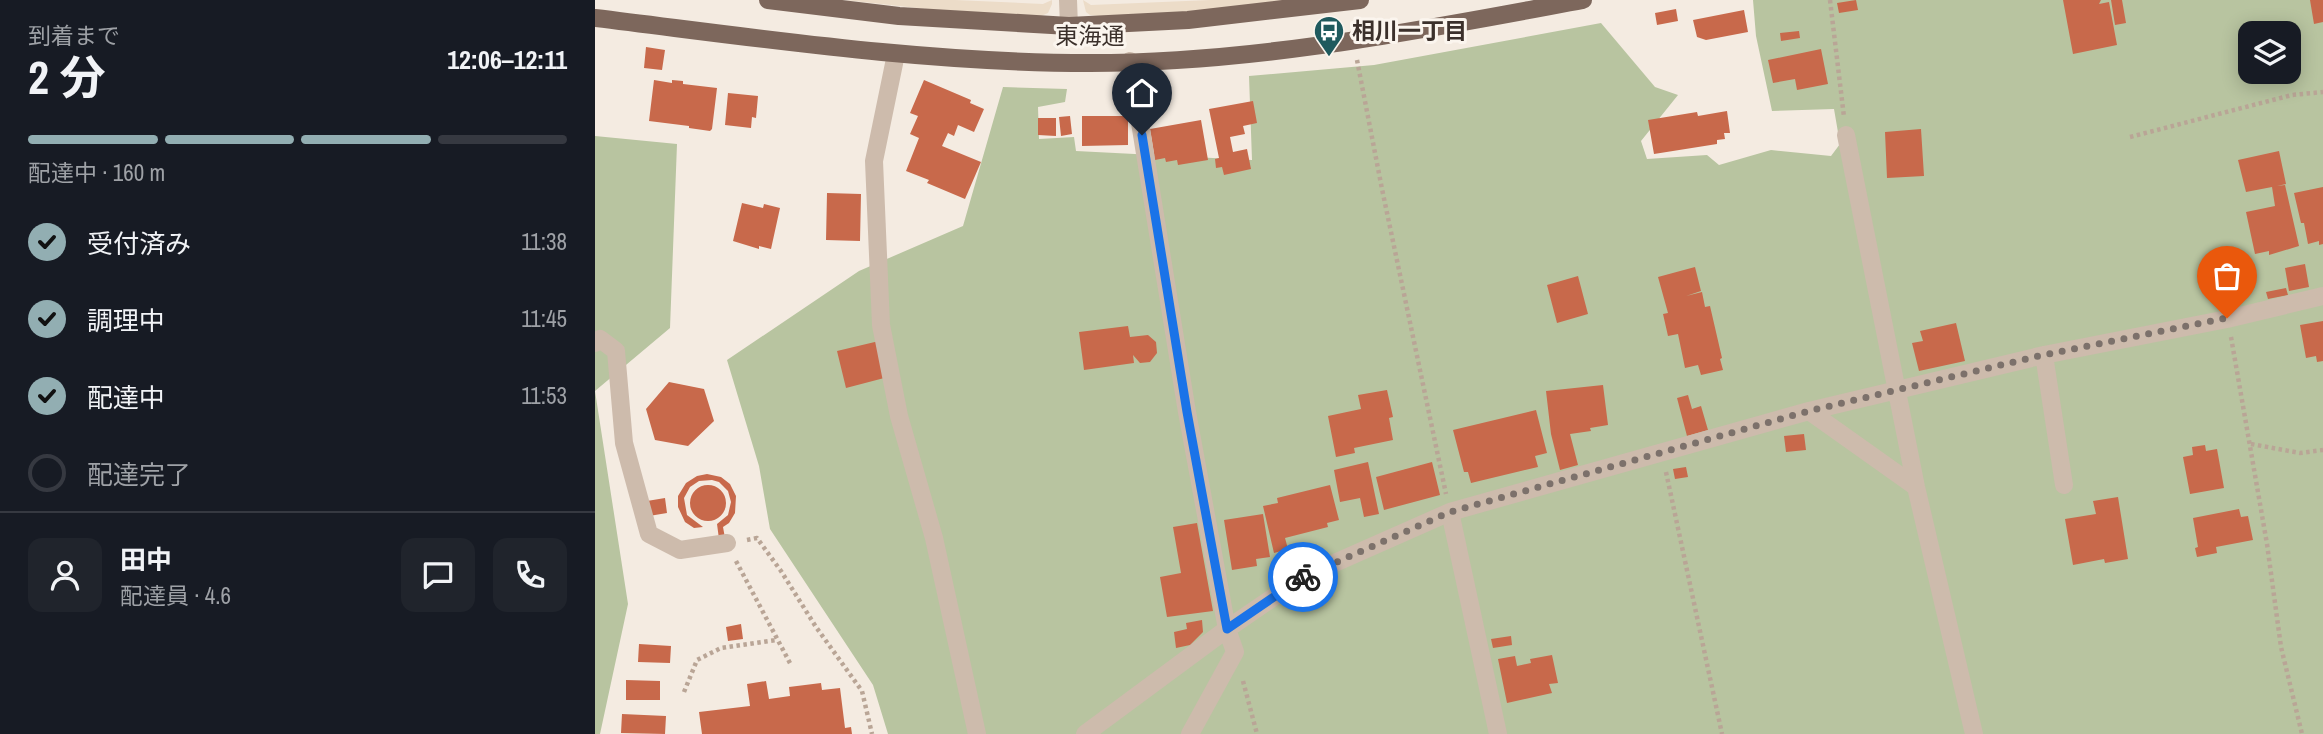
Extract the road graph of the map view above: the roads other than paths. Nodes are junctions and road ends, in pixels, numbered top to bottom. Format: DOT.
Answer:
graph roads {
  1 [pos="768,0"];
  2 [pos="1068,0"];
  3 [pos="1360,0"];
  4 [pos="1583,0"];
  5 [pos="595,18"];
  6 [pos="1069,26"];
  7 [pos="895,54"];
  8 [pos="1130,61"];
  9 [pos="1846,135"];
  10 [pos="2323,296"];
  11 [pos="595,343"];
  12 [pos="2043,355"];
  13 [pos="1897,390"];
  14 [pos="1809,411"];
  15 [pos="2064,485"];
  16 [pos="1916,487"];
  17 [pos="1450,512"];
  18 [pos="727,543"];
  19 [pos="1227,629"];
  20 [pos="977,734"];
  21 [pos="1085,734"];
  22 [pos="1190,734"];
  23 [pos="1497,734"];
  24 [pos="1974,734"];
  1 -- 6 [label="main road, 東海通"];
  2 -- 6 [label="street"];
  3 -- 6 [label="main road, 東海通"];
  4 -- 8 [label="main road, 東海通"];
  5 -- 7 [label="main road, 東海通"];
  7 -- 8 [label="main road, 東海通"];
  7 -- 20 [label="street"];
  8 -- 19 [label="street"];
  9 -- 13 [label="street"];
  10 -- 12 [label="street"];
  11 -- 18 [label="street"];
  12 -- 13 [label="street"];
  12 -- 15 [label="street"];
  13 -- 14 [label="street"];
  13 -- 16 [label="street"];
  14 -- 16 [label="street"];
  14 -- 17 [label="street"];
  16 -- 24 [label="street"];
  17 -- 19 [label="street"];
  17 -- 23 [label="street"];
  19 -- 21 [label="street"];
  19 -- 22 [label="street"];
}
